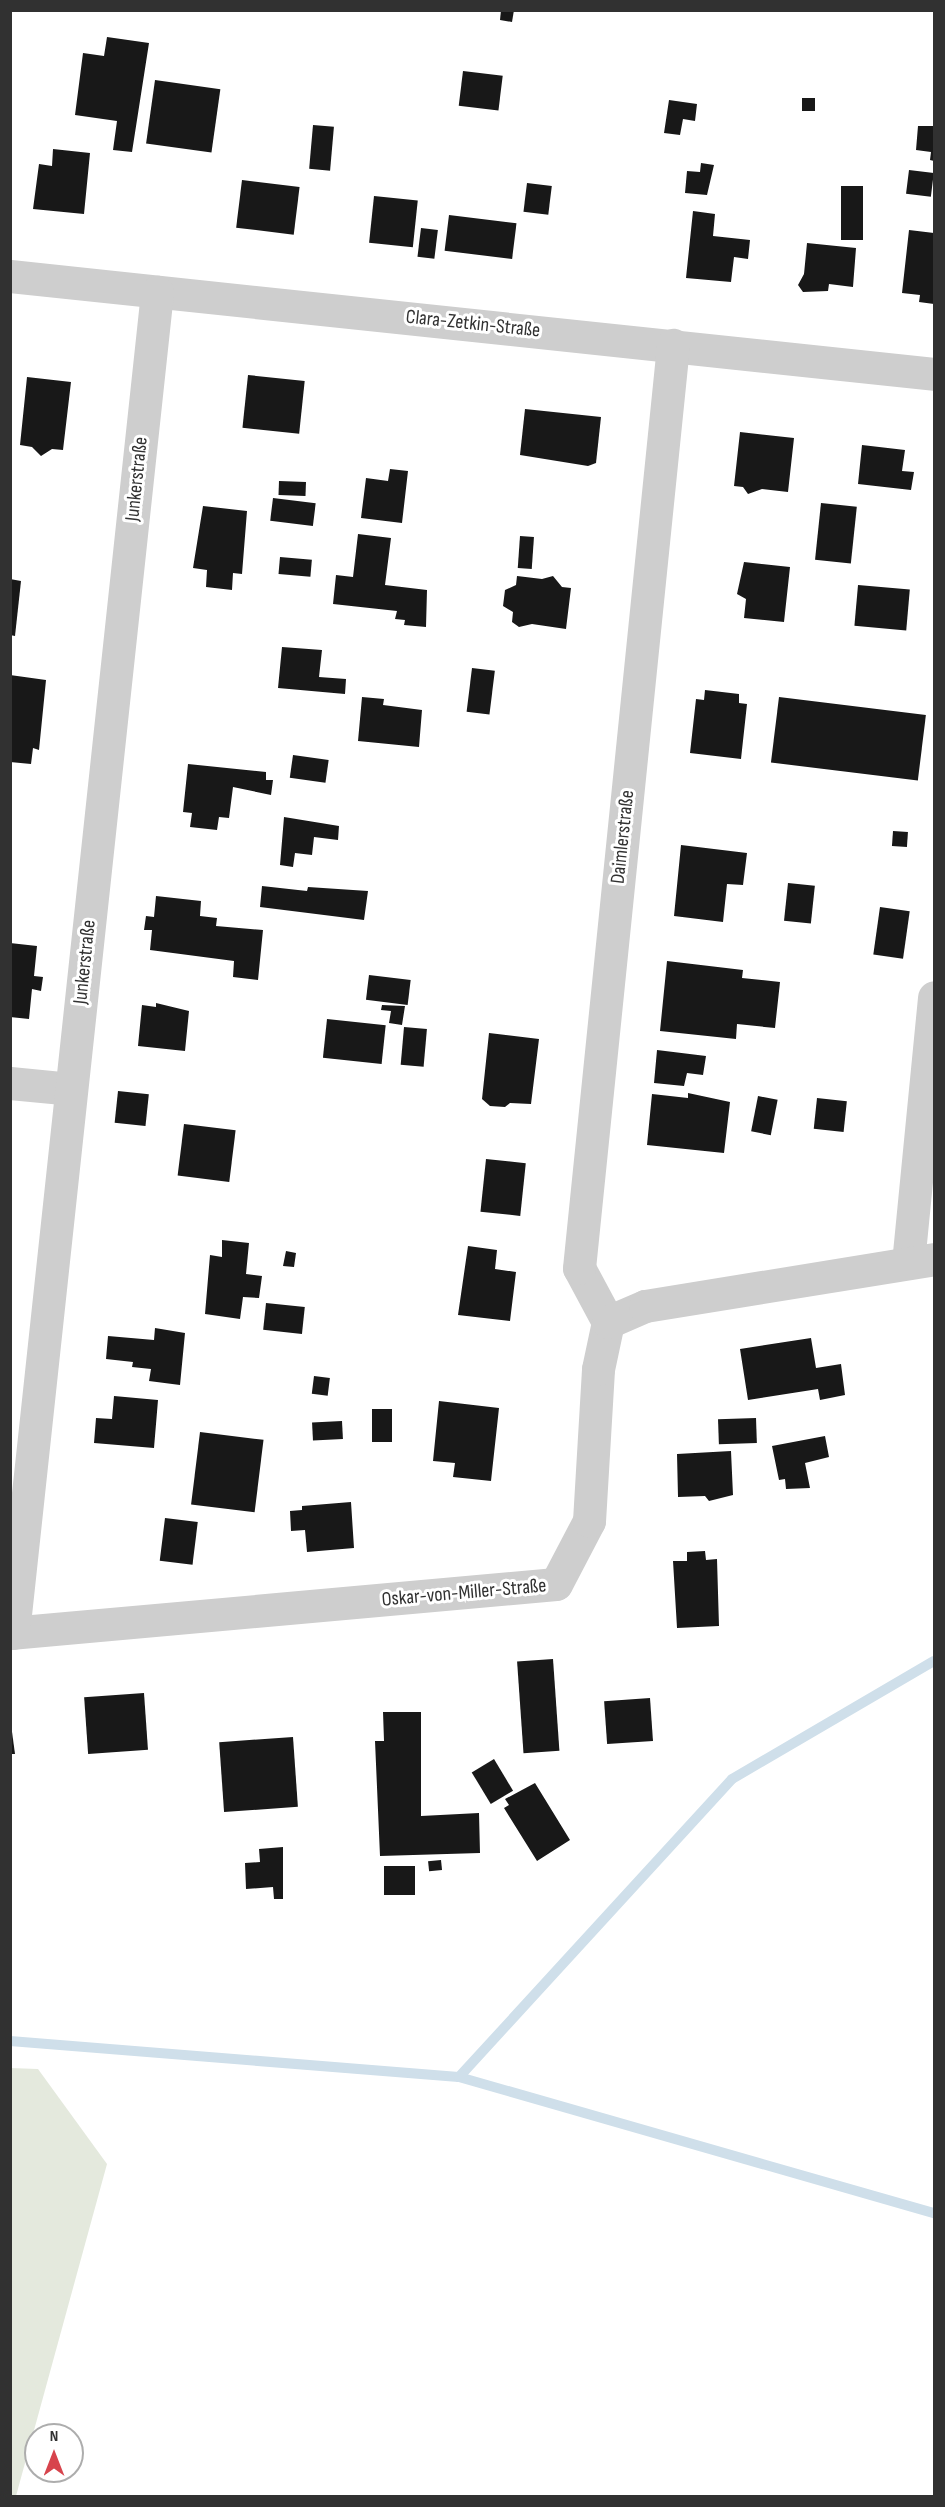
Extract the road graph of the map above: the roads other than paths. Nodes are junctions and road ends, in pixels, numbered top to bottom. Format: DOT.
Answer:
graph roads {
  1 [pos="10,276"];
  2 [pos="157,292"];
  3 [pos="672,345"];
  4 [pos="934,374"];
  5 [pos="934,997"];
  6 [pos="10,1083"];
  7 [pos="71,1089"];
  8 [pos="921,1261"];
  9 [pos="608,1322"];
  10 [pos="12,1633"];
  1 -- 2 [label="street, Clara-Zetkin-Straße"];
  2 -- 3 [label="street, Clara-Zetkin-Straße"];
  2 -- 7 [label="street, Junkerstraße"];
  3 -- 4 [label="street, Clara-Zetkin-Straße"];
  3 -- 9 [label="street, Daimlerstraße"];
  5 -- 8 [label="street"];
  6 -- 7 [label="street"];
  7 -- 10 [label="street, Junkerstraße"];
  8 -- 9 [label="street"];
  9 -- 10 [label="street, Oskar-von-Miller-Straße"];
}
